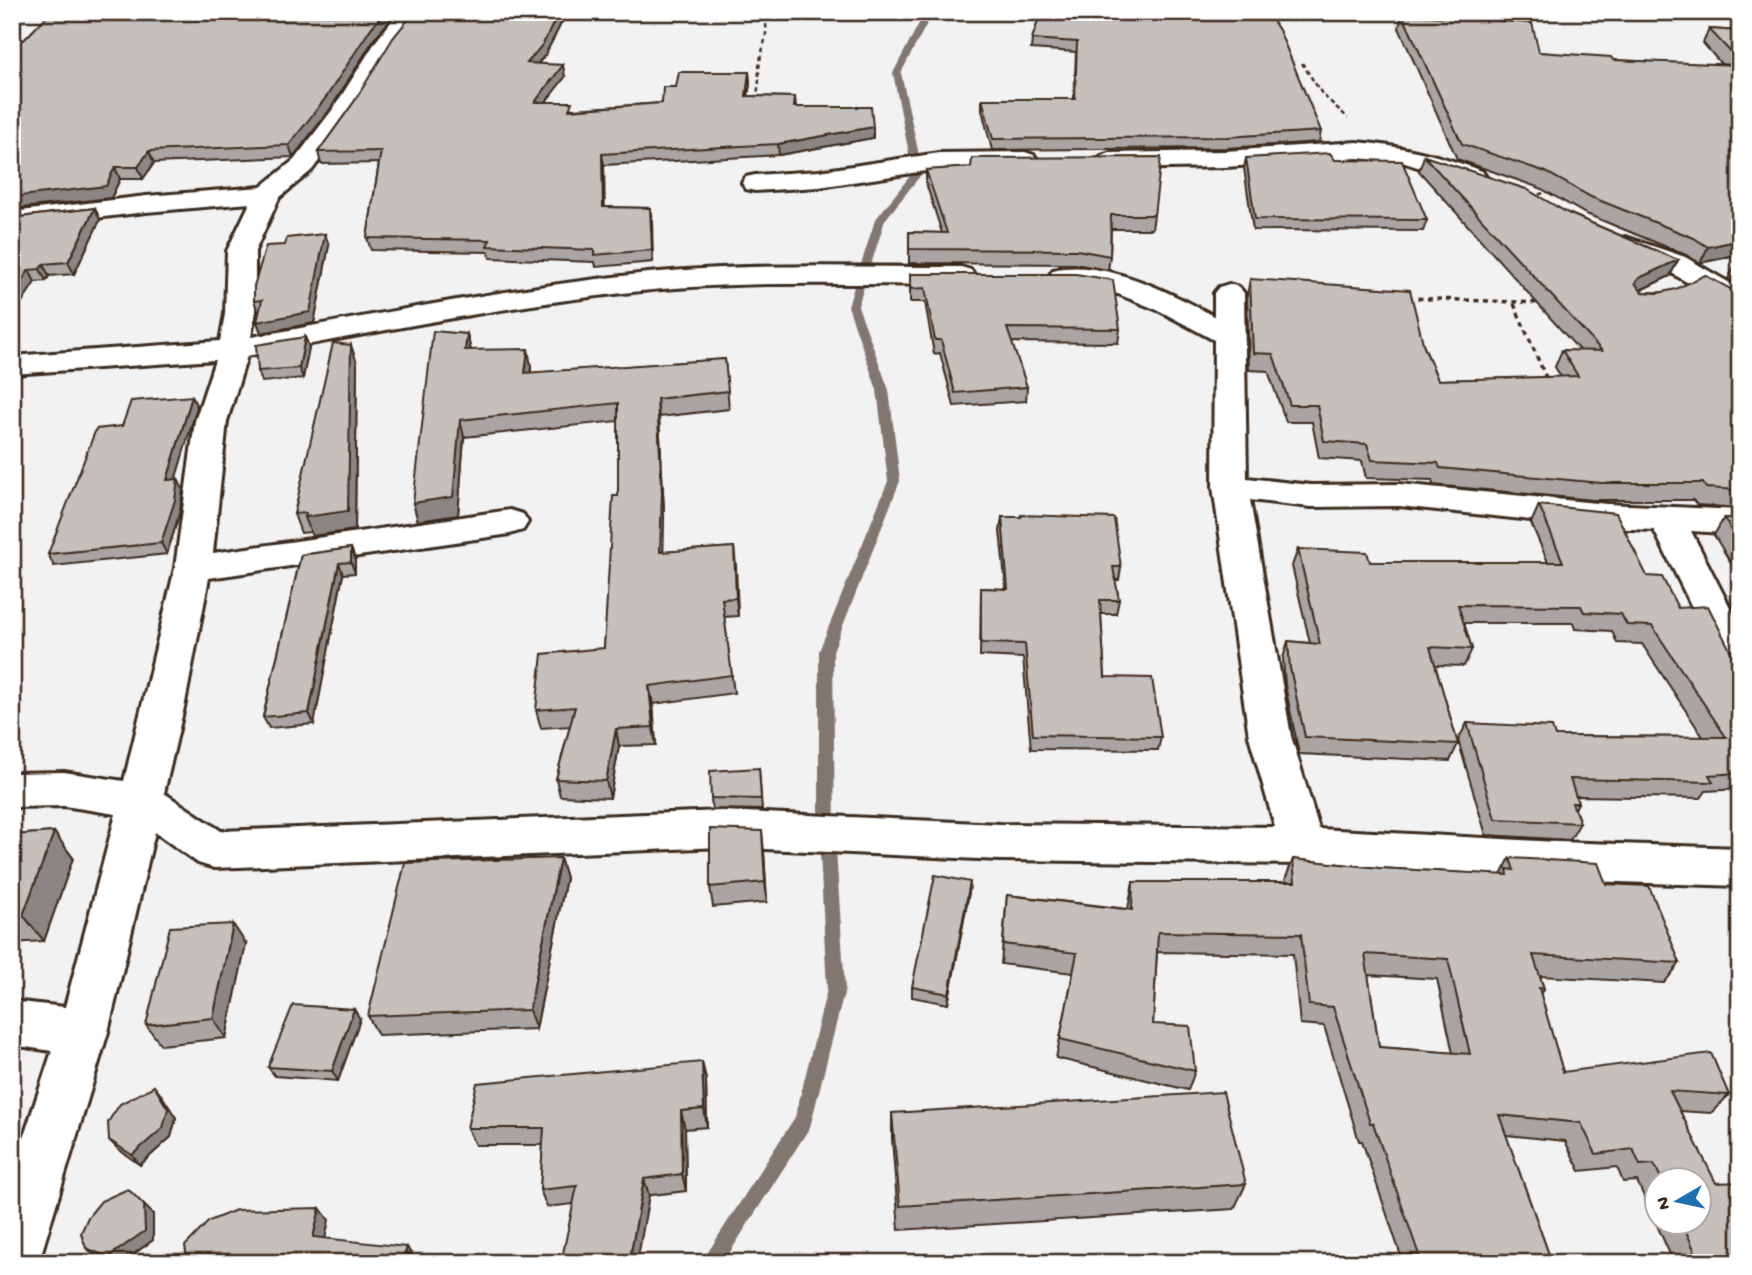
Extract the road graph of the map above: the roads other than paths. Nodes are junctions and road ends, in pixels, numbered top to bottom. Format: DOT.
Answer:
graph roads {
  1 [pos="411,12"];
  2 [pos="755,183"];
  3 [pos="268,194"];
  4 [pos="1530,196"];
  5 [pos="12,220"];
  6 [pos="1607,236"];
  7 [pos="1732,266"];
  8 [pos="993,276"];
  9 [pos="1034,276"];
  10 [pos="1685,283"];
  11 [pos="1229,293"];
  12 [pos="1740,302"];
  13 [pos="1230,337"];
  14 [pos="234,349"];
  15 [pos="12,365"];
  16 [pos="1230,487"];
  17 [pos="1667,520"];
  18 [pos="510,522"];
  19 [pos="1740,522"];
  20 [pos="193,568"];
  21 [pos="1740,666"];
  22 [pos="12,790"];
  23 [pos="143,801"];
  24 [pos="1301,846"];
  25 [pos="1740,867"];
  26 [pos="12,1023"];
  27 [pos="83,1032"];
  28 [pos="12,1258"];
  1 -- 3 [label="street"];
  2 -- 4 [label="street"];
  3 -- 5 [label="street"];
  3 -- 14 [label="street"];
  6 -- 10 [label="street"];
  7 -- 10 [label="street"];
  8 -- 14 [label="street"];
  9 -- 13 [label="street"];
  10 -- 12 [label="street"];
  11 -- 13 [label="street"];
  13 -- 16 [label="street"];
  14 -- 15 [label="street"];
  14 -- 20 [label="street"];
  16 -- 17 [label="street"];
  16 -- 24 [label="street"];
  17 -- 19 [label="street"];
  17 -- 21 [label="street"];
  18 -- 20 [label="street"];
  20 -- 23 [label="street"];
  22 -- 23 [label="street"];
  23 -- 24 [label="street"];
  23 -- 27 [label="street"];
  24 -- 25 [label="street"];
  26 -- 27 [label="street"];
  27 -- 28 [label="street"];
}
